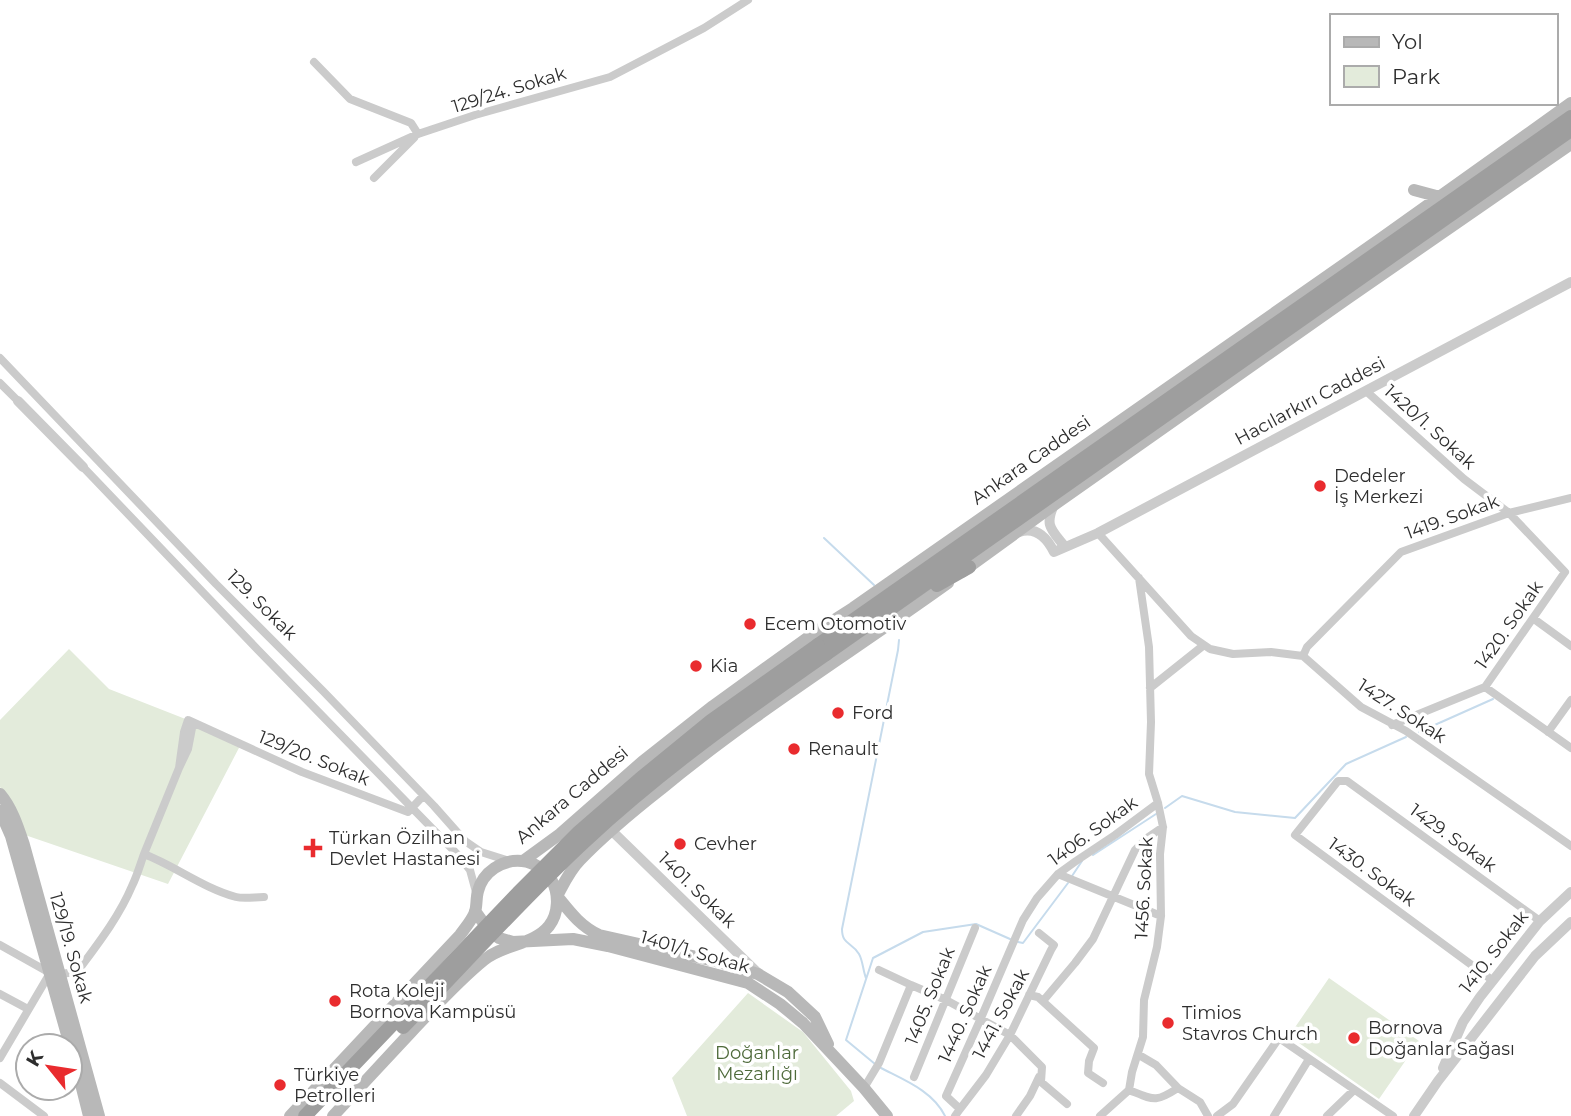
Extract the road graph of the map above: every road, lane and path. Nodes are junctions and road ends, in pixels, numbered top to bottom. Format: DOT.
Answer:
graph roads {
  1 [pos="748,0"];
  2 [pos="314,62"];
  3 [pos="1571,103"];
  4 [pos="1571,117"];
  5 [pos="1571,130"];
  6 [pos="417,134"];
  7 [pos="1571,144"];
  8 [pos="356,162"];
  9 [pos="374,178"];
  10 [pos="1414,190"];
  11 [pos="1440,197"];
  12 [pos="1391,218"];
  13 [pos="1424,233"];
  14 [pos="1386,235"];
  15 [pos="1571,282"];
  16 [pos="1348,298"];
  17 [pos="1266,318"];
  18 [pos="0,358"];
  19 [pos="0,383"];
  20 [pos="1179,391"];
  21 [pos="1366,391"];
  22 [pos="18,401"];
  23 [pos="83,467"];
  24 [pos="1571,498"];
  25 [pos="1054,505"];
  26 [pos="1510,513"];
  27 [pos="1098,533"];
  28 [pos="1013,534"];
  29 [pos="1059,550"];
  30 [pos="969,567"];
  31 [pos="1568,572"];
  32 [pos="916,576"];
  33 [pos="1139,578"];
  34 [pos="853,608"];
  35 [pos="1534,619"];
  36 [pos="872,621"];
  37 [pos="1204,645"];
  38 [pos="1571,646"];
  39 [pos="822,649"];
  40 [pos="1303,656"];
  41 [pos="1485,687"];
  42 [pos="1150,688"];
  43 [pos="1571,700"];
  44 [pos="1392,724"];
  45 [pos="1548,732"];
  46 [pos="1571,748"];
  47 [pos="1347,781"];
  48 [pos="0,794"];
  49 [pos="423,796"];
  50 [pos="1158,803"];
  51 [pos="413,807"];
  52 [pos="0,811"];
  53 [pos="1163,827"];
  54 [pos="612,831"];
  55 [pos="1571,846"];
  56 [pos="144,854"];
  57 [pos="509,861"];
  58 [pos="523,861"];
  59 [pos="1058,874"];
  60 [pos="1571,892"];
  61 [pos="557,896"];
  62 [pos="1112,896"];
  63 [pos="264,897"];
  64 [pos="476,897"];
  65 [pos="475,911"];
  66 [pos="1161,916"];
  67 [pos="1023,920"];
  68 [pos="1540,921"];
  69 [pos="1571,922"];
  70 [pos="975,928"];
  71 [pos="1039,933"];
  72 [pos="521,942"];
  73 [pos="0,945"];
  74 [pos="879,970"];
  75 [pos="55,974"];
  76 [pos="758,974"];
  77 [pos="1492,980"];
  78 [pos="911,985"];
  79 [pos="0,994"];
  80 [pos="1029,995"];
  81 [pos="946,1000"];
  82 [pos="1043,1001"];
  83 [pos="28,1009"];
  84 [pos="981,1018"];
  85 [pos="1010,1035"];
  86 [pos="3,1045"];
  87 [pos="1139,1055"];
  88 [pos="835,1057"];
  89 [pos="0,1058"];
  90 [pos="1309,1059"];
  91 [pos="1042,1067"];
  92 [pos="914,1077"];
  93 [pos="1438,1081"];
  94 [pos="0,1083"];
  95 [pos="1103,1083"];
  96 [pos="864,1088"];
  97 [pos="1178,1088"];
  98 [pos="1129,1090"];
  99 [pos="1354,1090"];
  100 [pos="1067,1104"];
  101 [pos="958,1113"];
  102 [pos="44,1116"];
  103 [pos="89,1116"];
  104 [pos="99,1116"];
  105 [pos="289,1116"];
  106 [pos="305,1116"];
  107 [pos="317,1116"];
  108 [pos="332,1116"];
  109 [pos="877,1116"];
  110 [pos="887,1116"];
  111 [pos="1016,1116"];
  112 [pos="1100,1116"];
  113 [pos="1208,1116"];
  114 [pos="1217,1116"];
  115 [pos="1274,1116"];
  116 [pos="1327,1116"];
  117 [pos="1393,1116"];
  118 [pos="1414,1116"];
  1 -- 6 [label="street, 129/24. Sokak"];
  2 -- 6 [label="street"];
  3 -- 11 [label="main road, Ankara Caddesi"];
  4 -- 20 [label="highway, Ankara Caddesi"];
  5 -- 13 [label="highway, Ankara Caddesi"];
  6 -- 8 [label="street, 129/24. Sokak"];
  6 -- 9 [label="street, 129/24. Sokak"];
  7 -- 16 [label="main road"];
  10 -- 11 [label="main road"];
  11 -- 14 [label="main road, Ankara Caddesi"];
  12 -- 14 [label="main road"];
  13 -- 16 [label="highway"];
  13 -- 36 [label="highway, Ankara Caddesi"];
  14 -- 17 [label="main road, Ankara Caddesi"];
  15 -- 21 [label="street, Hacılarkırı Caddesi"];
  16 -- 25 [label="main road"];
  17 -- 20 [label="highway"];
  17 -- 34 [label="main road, Ankara Caddesi"];
  18 -- 49 [label="street, 129. Sokak"];
  19 -- 22 [label="street, 129. Sokak"];
  20 -- 32 [label="highway, Ankara Caddesi"];
  21 -- 26 [label="street, 1420/1. Sokak"];
  21 -- 27 [label="street, Hacılarkırı Caddesi"];
  22 -- 23 [label="street, 129. Sokak"];
  23 -- 51 [label="street, 129. Sokak"];
  24 -- 26 [label="street, 1419. Sokak"];
  25 -- 28 [label="main road"];
  25 -- 29 [label="street"];
  26 -- 31 [label="street, 1420/1. Sokak"];
  26 -- 40 [label="street, 1419. Sokak"];
  27 -- 29 [label="street, Hacılarkırı Caddesi"];
  27 -- 33 [label="street"];
  28 -- 29 [label="street"];
  28 -- 30 [label="main road"];
  30 -- 36 [label="highway"];
  30 -- 54 [label="main road"];
  31 -- 35 [label="street, 1420. Sokak"];
  32 -- 34 [label="highway"];
  32 -- 39 [label="highway, Ankara Caddesi"];
  33 -- 37 [label="street"];
  33 -- 42 [label="street, 1456. Sokak"];
  34 -- 58 [label="main road, Ankara Caddesi"];
  35 -- 38 [label="street"];
  35 -- 41 [label="street, 1420. Sokak"];
  36 -- 39 [label="highway, Ankara Caddesi"];
  37 -- 40 [label="street"];
  37 -- 42 [label="street"];
  39 -- 106 [label="highway, Ankara Caddesi, bridge"];
  39 -- 107 [label="highway, Ankara Caddesi, bridge"];
  40 -- 44 [label="street, 1427. Sokak"];
  41 -- 44 [label="street, 1420. Sokak"];
  41 -- 45 [label="street"];
  42 -- 50 [label="street, 1456. Sokak"];
  43 -- 45 [label="street"];
  44 -- 55 [label="street, 1427. Sokak"];
  45 -- 46 [label="street"];
  47 -- 68 [label="street, 1429. Sokak"];
  47 -- 77 [label="street, 1430. Sokak"];
  48 -- 75 [label="main road, 129/19. Sokak"];
  49 -- 51 [label="street"];
  49 -- 57 [label="street, 129. Sokak"];
  50 -- 53 [label="street, 1456. Sokak"];
  50 -- 59 [label="street, 1406. Sokak"];
  51 -- 56 [label="street, 129/20. Sokak"];
  51 -- 64 [label="street, 129. Sokak"];
  52 -- 75 [label="main road, 129/19. Sokak"];
  53 -- 62 [label="street"];
  53 -- 66 [label="street, 1456. Sokak"];
  54 -- 61 [label="main road"];
  54 -- 76 [label="street, 1401. Sokak"];
  56 -- 63 [label="street"];
  56 -- 75 [label="street"];
  57 -- 58 [label="main road, Ankara Caddesi"];
  57 -- 64 [label="main road, Ankara Caddesi"];
  58 -- 61 [label="main road, Ankara Caddesi"];
  59 -- 62 [label="street"];
  59 -- 67 [label="street, 1406. Sokak"];
  60 -- 68 [label="street, 1410. Sokak"];
  61 -- 72 [label="main road"];
  61 -- 76 [label="main road, 1401/1. Sokak"];
  62 -- 66 [label="street"];
  62 -- 82 [label="street"];
  64 -- 65 [label="main road, Ankara Caddesi"];
  65 -- 72 [label="main road"];
  65 -- 105 [label="main road"];
  66 -- 87 [label="street, 1456. Sokak"];
  67 -- 84 [label="street, 1440. Sokak"];
  68 -- 77 [label="street, 1410. Sokak"];
  69 -- 93 [label="street, 1410. Sokak"];
  70 -- 81 [label="street, 1405. Sokak"];
  71 -- 80 [label="street, 1441. Sokak"];
  72 -- 88 [label="main road, 1401/1. Sokak"];
  72 -- 108 [label="main road"];
  73 -- 75 [label="street"];
  74 -- 78 [label="street"];
  75 -- 83 [label="street"];
  75 -- 103 [label="main road, 129/19. Sokak"];
  75 -- 104 [label="main road, 129/19. Sokak"];
  76 -- 88 [label="main road, 1401/1. Sokak"];
  77 -- 93 [label="street, 1410. Sokak"];
  78 -- 81 [label="street"];
  78 -- 96 [label="street"];
  79 -- 83 [label="street"];
  80 -- 82 [label="street"];
  80 -- 85 [label="street, 1441. Sokak"];
  81 -- 84 [label="street"];
  81 -- 92 [label="street, 1405. Sokak"];
  82 -- 95 [label="street"];
  83 -- 86 [label="street"];
  84 -- 85 [label="street"];
  84 -- 101 [label="street, 1440. Sokak"];
  85 -- 91 [label="street"];
  85 -- 101 [label="street, 1441. Sokak"];
  86 -- 89 [label="street"];
  87 -- 97 [label="street"];
  87 -- 98 [label="street, 1456. Sokak"];
  88 -- 96 [label="main road, 1401/1. Sokak"];
  90 -- 99 [label="street"];
  90 -- 114 [label="street"];
  90 -- 115 [label="street"];
  91 -- 100 [label="street"];
  91 -- 111 [label="street"];
  93 -- 118 [label="street, 1410. Sokak"];
  94 -- 102 [label="street"];
  96 -- 109 [label="main road"];
  96 -- 110 [label="main road, 1401/1. Sokak"];
  97 -- 98 [label="street"];
  97 -- 113 [label="street"];
  98 -- 112 [label="street"];
  99 -- 116 [label="street"];
  99 -- 117 [label="street"];
}
